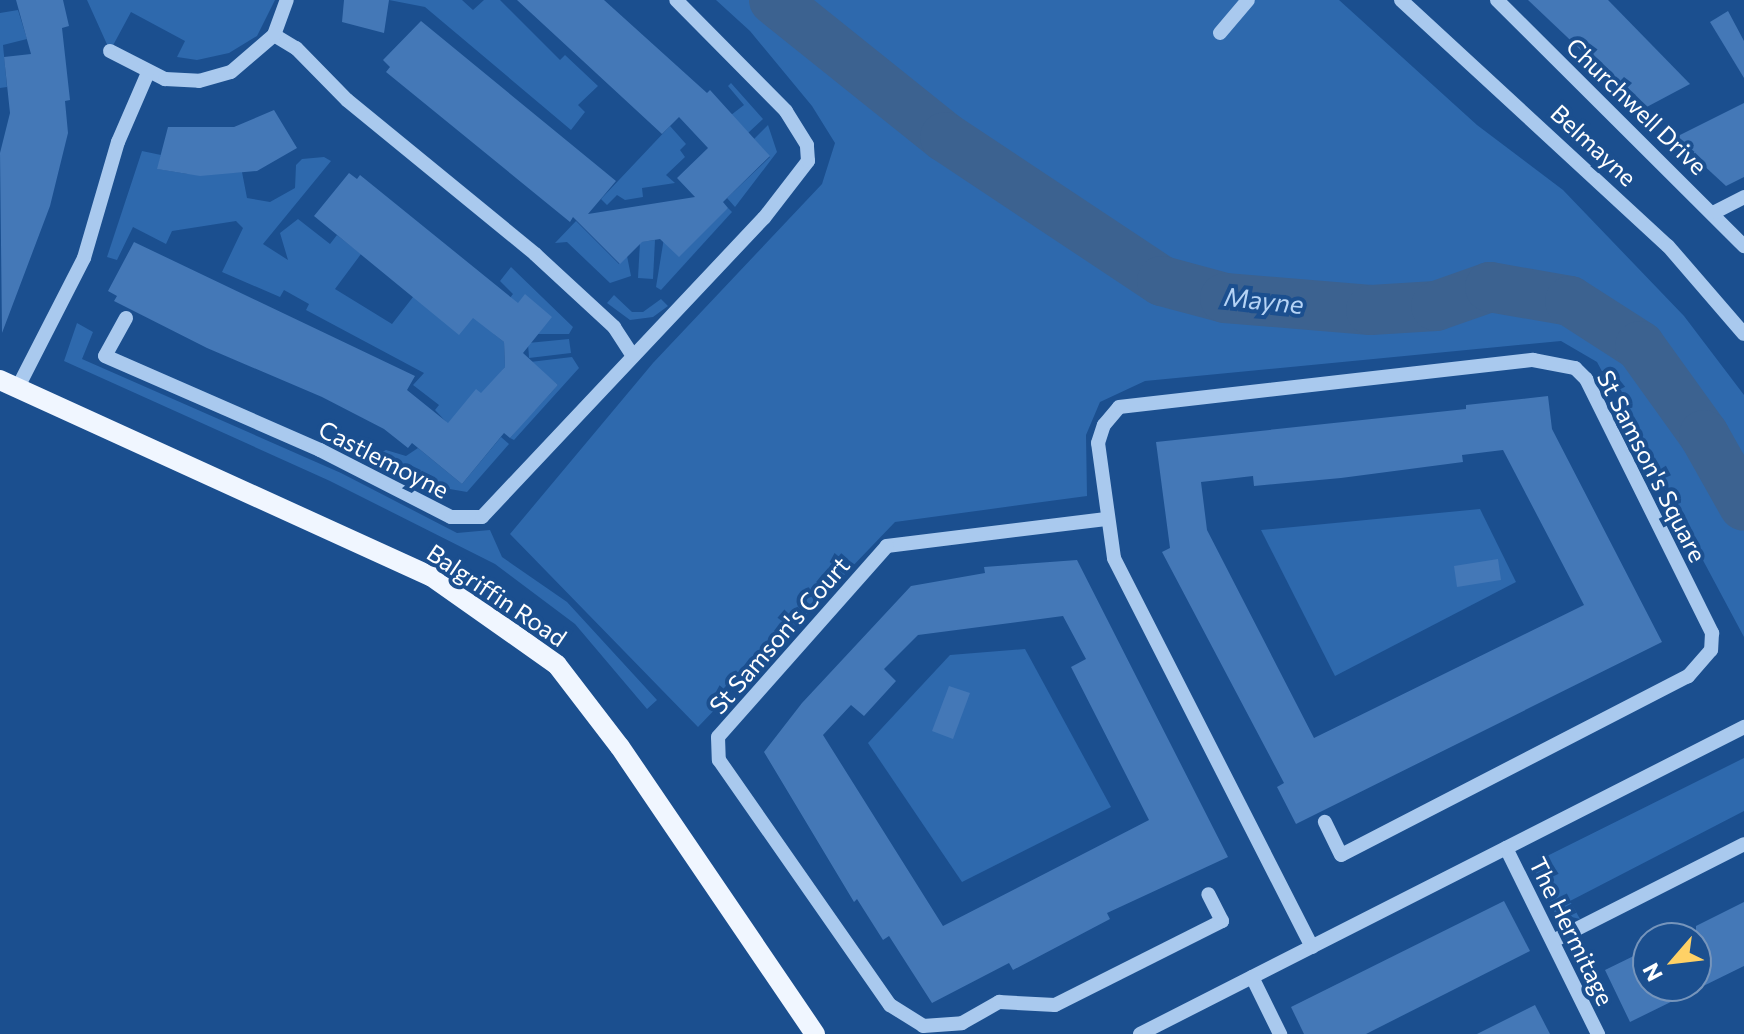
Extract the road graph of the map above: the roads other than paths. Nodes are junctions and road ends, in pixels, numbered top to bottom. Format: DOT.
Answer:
graph roads {
  1 [pos="287,0"];
  2 [pos="676,0"];
  3 [pos="1248,0"];
  4 [pos="1401,0"];
  5 [pos="1497,0"];
  6 [pos="1220,33"];
  7 [pos="274,35"];
  8 [pos="110,51"];
  9 [pos="147,75"];
  10 [pos="1744,197"];
  11 [pos="1715,212"];
  12 [pos="1744,246"];
  13 [pos="126,318"];
  14 [pos="1744,334"];
  15 [pos="632,355"];
  16 [pos="8,384"];
  17 [pos="1106,519"];
  18 [pos="1744,727"];
  19 [pos="1325,822"];
  20 [pos="1744,844"];
  21 [pos="1506,848"];
  22 [pos="1208,894"];
  23 [pos="1553,941"];
  24 [pos="1312,947"];
  25 [pos="1252,977"];
  26 [pos="815,1034"];
  27 [pos="1140,1034"];
  28 [pos="1280,1034"];
  29 [pos="1598,1034"];
  1 -- 7 [label="street"];
  2 -- 15 [label="street, Castlemoyne"];
  3 -- 6 [label="street"];
  4 -- 14 [label="street, Belmayne"];
  5 -- 11 [label="street, Churchwell Drive"];
  7 -- 9 [label="street"];
  7 -- 15 [label="street"];
  8 -- 9 [label="street"];
  9 -- 16 [label="street"];
  10 -- 11 [label="street"];
  11 -- 12 [label="street, Churchwell Drive"];
  13 -- 15 [label="street, Castlemoyne"];
  16 -- 26 [label="main road, Balgriffin Road"];
  17 -- 19 [label="street, St Samson's Square"];
  17 -- 22 [label="street, St Samson's Court"];
  17 -- 24 [label="street"];
  18 -- 21 [label="street"];
  20 -- 23 [label="street"];
  21 -- 23 [label="street, The Hermitage"];
  21 -- 24 [label="street"];
  23 -- 29 [label="street, The Hermitage"];
  24 -- 25 [label="street"];
  25 -- 27 [label="street"];
  25 -- 28 [label="street"];
}
